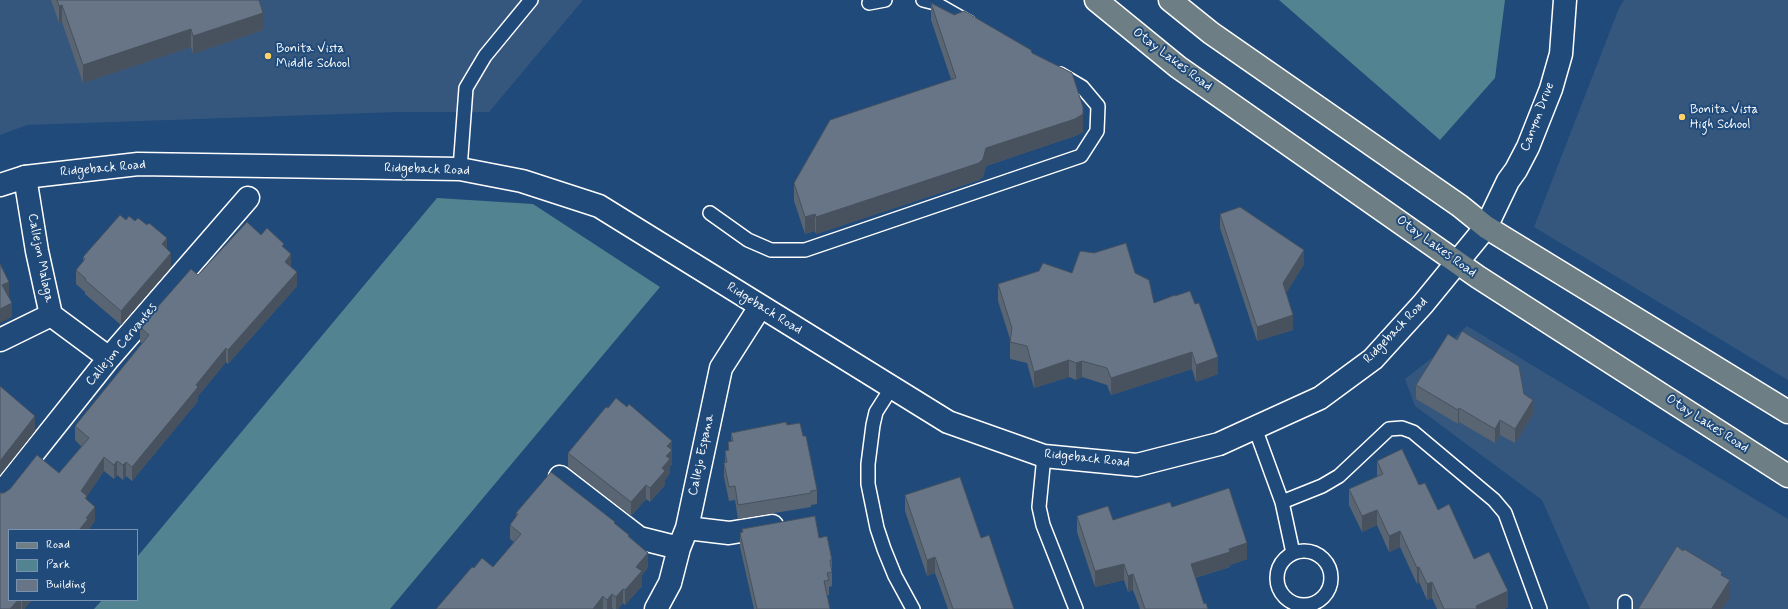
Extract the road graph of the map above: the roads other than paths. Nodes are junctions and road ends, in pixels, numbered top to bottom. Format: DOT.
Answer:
graph roads {
  1 [pos="531,0"];
  2 [pos="885,0"];
  3 [pos="923,0"];
  4 [pos="1096,0"];
  5 [pos="1170,0"];
  6 [pos="1565,0"];
  7 [pos="869,3"];
  8 [pos="982,30"];
  9 [pos="1049,68"];
  10 [pos="460,169"];
  11 [pos="26,177"];
  12 [pos="0,185"];
  13 [pos="248,198"];
  14 [pos="710,213"];
  15 [pos="1486,227"];
  16 [pos="1458,262"];
  17 [pos="760,307"];
  18 [pos="52,315"];
  19 [pos="0,340"];
  20 [pos="109,358"];
  21 [pos="892,388"];
  22 [pos="1788,412"];
  23 [pos="1255,428"];
  24 [pos="1044,456"];
  25 [pos="560,476"];
  26 [pos="1788,476"];
  27 [pos="0,494"];
  28 [pos="1282,502"];
  29 [pos="788,523"];
  30 [pos="687,528"];
  31 [pos="679,548"];
  32 [pos="1293,553"];
  33 [pos="656,609"];
  34 [pos="913,609"];
  35 [pos="1076,609"];
  36 [pos="1540,609"];
  1 -- 10 [label="lane"];
  2 -- 7 [label="lane"];
  3 -- 8 [label="lane"];
  4 -- 16 [label="main road, Otay Lakes Road"];
  5 -- 15 [label="main road"];
  6 -- 15 [label="street, Canyon Drive"];
  9 -- 14 [label="lane"];
  10 -- 11 [label="street, Ridgeback Road"];
  10 -- 17 [label="street, Ridgeback Road"];
  11 -- 12 [label="street, Ridgeback Road"];
  11 -- 18 [label="street, Callejon Malaga"];
  13 -- 20 [label="street, Callejon Cervantes"];
  15 -- 16 [label="street, Canyon Drive"];
  15 -- 22 [label="main road"];
  16 -- 23 [label="street, Ridgeback Road"];
  16 -- 26 [label="main road, Otay Lakes Road"];
  17 -- 21 [label="street, Ridgeback Road"];
  17 -- 30 [label="street, Callejo Espana"];
  18 -- 19 [label="street"];
  18 -- 20 [label="street, Callejon Malaga"];
  20 -- 27 [label="street, Callejon Cervantes"];
  21 -- 24 [label="street, Ridgeback Road"];
  21 -- 34 [label="lane"];
  23 -- 24 [label="street, Ridgeback Road"];
  23 -- 28 [label="lane"];
  24 -- 35 [label="lane"];
  25 -- 31 [label="street"];
  28 -- 32 [label="lane"];
  28 -- 36 [label="lane"];
  29 -- 30 [label="street"];
  30 -- 31 [label="street, Callejo Espana"];
  31 -- 33 [label="street, Callejo Espana"];
  32 -- 32 [label="lane"];
}
